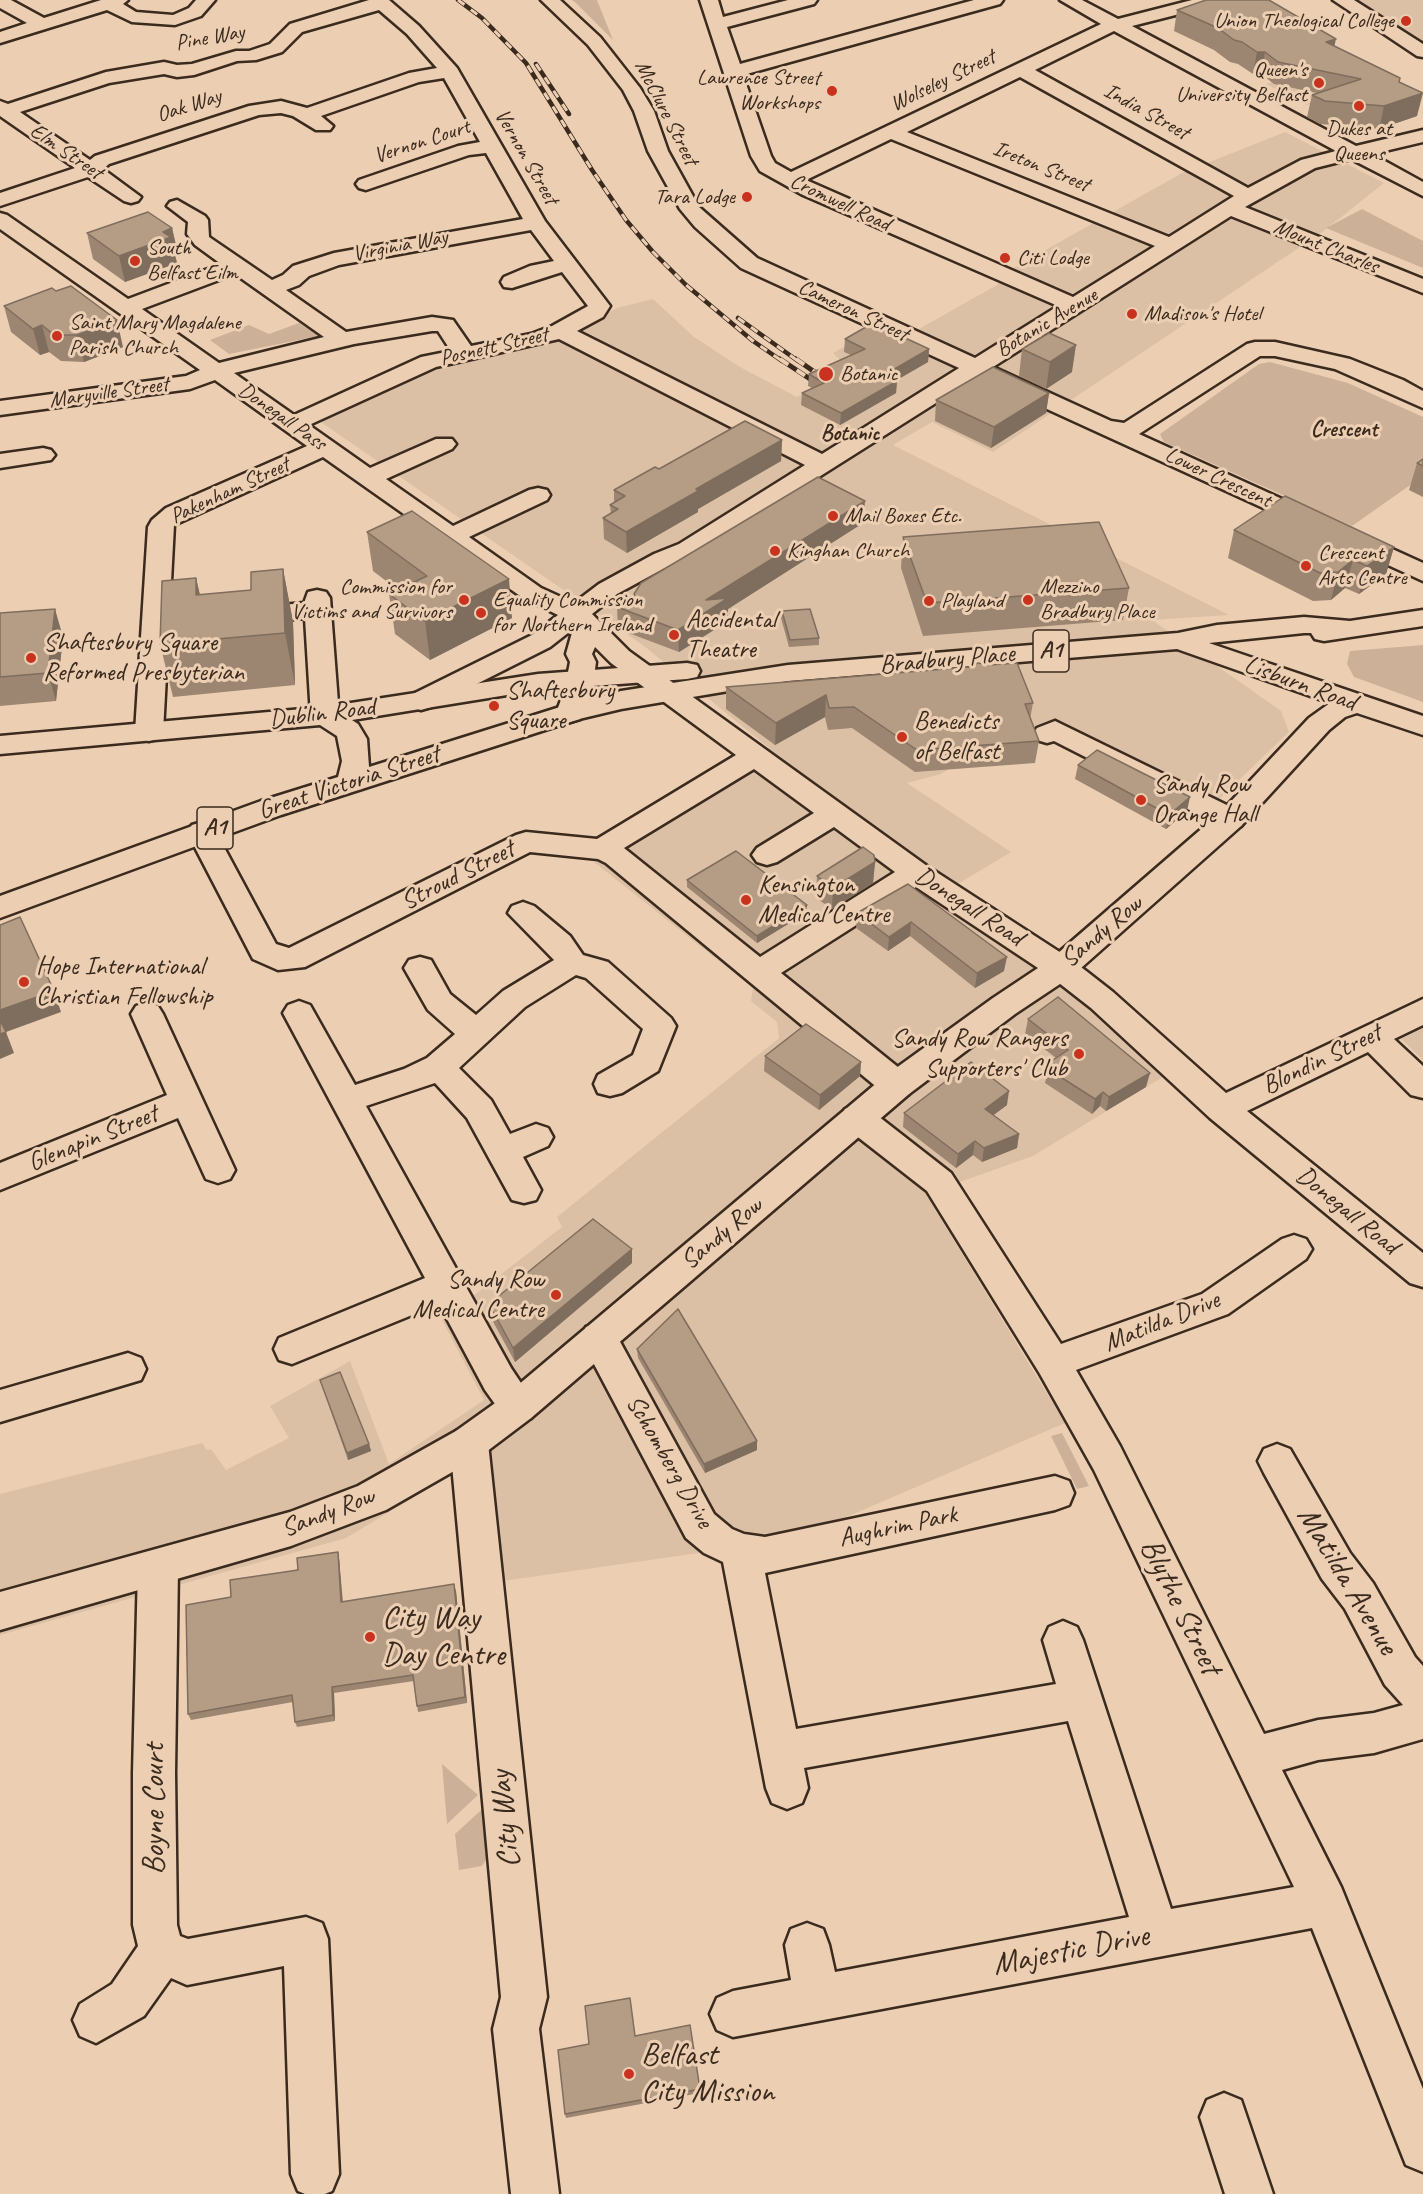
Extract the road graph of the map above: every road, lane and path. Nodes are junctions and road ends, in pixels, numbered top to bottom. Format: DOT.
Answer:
graph roads {
  1 [pos="206,0"];
  2 [pos="550,0"];
  3 [pos="709,0"];
  4 [pos="808,0"];
  5 [pos="994,0"];
  6 [pos="1069,0"];
  7 [pos="1213,0"];
  8 [pos="1342,0"];
  9 [pos="0,1"];
  10 [pos="115,2"];
  11 [pos="380,2"];
  12 [pos="717,24"];
  13 [pos="43,25"];
  14 [pos="1118,25"];
  15 [pos="0,38"];
  16 [pos="1423,52"];
  17 [pos="1020,69"];
  18 [pos="450,72"];
  19 [pos="733,72"];
  20 [pos="3,109"];
  21 [pos="893,133"];
  22 [pos="1423,136"];
  23 [pos="491,146"];
  24 [pos="1352,151"];
  25 [pos="91,169"];
  26 [pos="789,181"];
  27 [pos="366,184"];
  28 [pos="1423,190"];
  29 [pos="131,197"];
  30 [pos="0,200"];
  31 [pos="1239,202"];
  32 [pos="177,206"];
  33 [pos="0,219"];
  34 [pos="536,223"];
  35 [pos="1171,245"];
  36 [pos="734,251"];
  37 [pos="567,265"];
  38 [pos="236,266"];
  39 [pos="512,282"];
  40 [pos="1423,287"];
  41 [pos="271,288"];
  42 [pos="1076,306"];
  43 [pos="124,308"];
  44 [pos="560,331"];
  45 [pos="343,340"];
  46 [pos="464,353"];
  47 [pos="974,367"];
  48 [pos="216,372"];
  49 [pos="1423,401"];
  50 [pos="0,408"];
  51 [pos="291,424"];
  52 [pos="1141,436"];
  53 [pos="444,444"];
  54 [pos="325,447"];
  55 [pos="43,455"];
  56 [pos="0,461"];
  57 [pos="822,464"];
  58 [pos="368,478"];
  59 [pos="538,495"];
  60 [pos="451,536"];
  61 [pos="1423,573"];
  62 [pos="534,594"];
  63 [pos="225,618"];
  64 [pos="1423,618"];
  65 [pos="583,619"];
  66 [pos="1185,640"];
  67 [pos="541,641"];
  68 [pos="656,683"];
  69 [pos="577,694"];
  70 [pos="414,702"];
  71 [pos="1355,704"];
  72 [pos="326,716"];
  73 [pos="1327,718"];
  74 [pos="1423,726"];
  75 [pos="149,732"];
  76 [pos="1423,733"];
  77 [pos="1047,734"];
  78 [pos="0,745"];
  79 [pos="755,756"];
  80 [pos="351,784"];
  81 [pos="834,814"];
  82 [pos="1231,819"];
  83 [pos="202,832"];
  84 [pos="603,850"];
  85 [pos="766,855"];
  86 [pos="916,873"];
  87 [pos="0,907"];
  88 [pos="524,914"];
  89 [pos="572,963"];
  90 [pos="420,968"];
  91 [pos="1061,968"];
  92 [pos="759,972"];
  93 [pos="1423,1011"];
  94 [pos="299,1012"];
  95 [pos="147,1014"];
  96 [pos="474,1032"];
  97 [pos="1371,1036"];
  98 [pos="439,1067"];
  99 [pos="610,1084"];
  100 [pos="897,1085"];
  101 [pos="1423,1086"];
  102 [pos="346,1100"];
  103 [pos="186,1101"];
  104 [pos="1222,1109"];
  105 [pos="857,1118"];
  106 [pos="536,1137"];
  107 [pos="502,1151"];
  108 [pos="218,1170"];
  109 [pos="0,1177"];
  110 [pos="524,1190"];
  111 [pos="1294,1249"];
  112 [pos="1423,1273"];
  113 [pos="447,1285"];
  114 [pos="598,1338"];
  115 [pos="292,1349"];
  116 [pos="1053,1364"];
  117 [pos="128,1368"];
  118 [pos="0,1406"];
  119 [pos="518,1407"];
  120 [pos="469,1443"];
  121 [pos="1277,1461"];
  122 [pos="1055,1494"];
  123 [pos="741,1551"];
  124 [pos="158,1568"];
  125 [pos="0,1611"];
  126 [pos="1063,1640"];
  127 [pos="1423,1696"];
  128 [pos="1082,1699"];
  129 [pos="1423,1719"];
  130 [pos="1253,1757"];
  131 [pos="1325,1903"];
  132 [pos="1157,1934"];
  133 [pos="807,1945"];
  134 [pos="162,1951"];
  135 [pos="818,1998"];
  136 [pos="733,2014"];
  137 [pos="96,2020"];
  138 [pos="1224,2118"];
  139 [pos="1423,2148"];
  140 [pos="315,2174"];
  141 [pos="535,2194"];
  142 [pos="1249,2194"];
  1 -- 10 [label="street"];
  2 -- 36 [label="street, McClure Street"];
  3 -- 12 [label="street, Cromwell Road"];
  4 -- 12 [label="street"];
  5 -- 19 [label="street"];
  6 -- 14 [label="street"];
  7 -- 14 [label="street, Wolseley Street"];
  8 -- 16 [label="street"];
  9 -- 13 [label="street"];
  10 -- 13 [label="street"];
  11 -- 18 [label="street, Vernon Street"];
  11 -- 20 [label="street, Pine Way"];
  12 -- 19 [label="street, Cromwell Road"];
  13 -- 15 [label="street"];
  14 -- 17 [label="street, Wolseley Street"];
  14 -- 24 [label="street"];
  17 -- 21 [label="street, Wolseley Street"];
  17 -- 31 [label="street, India Street"];
  18 -- 23 [label="street, Vernon Street"];
  18 -- 25 [label="street, Oak Way"];
  19 -- 26 [label="street, Cromwell Road"];
  20 -- 25 [label="street, Elm Street"];
  21 -- 26 [label="street, Wolseley Street"];
  21 -- 35 [label="street, Ireton Street"];
  22 -- 24 [label="street, Botanic Avenue"];
  23 -- 27 [label="street, Vernon Court"];
  23 -- 34 [label="street, Vernon Street"];
  24 -- 28 [label="street"];
  24 -- 31 [label="street, Botanic Avenue"];
  25 -- 29 [label="street, Elm Street"];
  25 -- 30 [label="street, Oak Way"];
  26 -- 42 [label="street, Cromwell Road"];
  31 -- 35 [label="street, Botanic Avenue"];
  31 -- 40 [label="street, Mount Charles"];
  32 -- 38 [label="street"];
  33 -- 43 [label="street, Donegall Pass"];
  34 -- 37 [label="street, Vernon Street"];
  34 -- 41 [label="street, Virginia Way"];
  35 -- 42 [label="street, Botanic Avenue"];
  36 -- 47 [label="street, Cameron Street"];
  37 -- 39 [label="street"];
  37 -- 44 [label="street, Vernon Street"];
  38 -- 41 [label="street"];
  38 -- 43 [label="street"];
  41 -- 45 [label="street"];
  42 -- 47 [label="street, Botanic Avenue"];
  43 -- 48 [label="street, Donegall Pass"];
  44 -- 46 [label="street, Posnett Street"];
  44 -- 57 [label="street, Posnett Street"];
  45 -- 46 [label="street, Maryville Street"];
  45 -- 48 [label="street, Maryville Street"];
  46 -- 51 [label="street, Posnett Street"];
  47 -- 52 [label="street, Lower Crescent"];
  47 -- 57 [label="street, Botanic Avenue"];
  48 -- 50 [label="street, Maryville Street"];
  48 -- 51 [label="street, Donegall Pass"];
  49 -- 52 [label="street"];
  51 -- 54 [label="street, Donegall Pass"];
  52 -- 61 [label="street, Lower Crescent"];
  53 -- 58 [label="street"];
  54 -- 58 [label="street, Donegall Pass"];
  54 -- 75 [label="street, Pakenham Street"];
  55 -- 56 [label="street"];
  57 -- 65 [label="street, Botanic Avenue"];
  58 -- 60 [label="street, Donegall Pass"];
  59 -- 60 [label="street"];
  60 -- 62 [label="street, Donegall Pass"];
  62 -- 65 [label="street, Donegall Pass"];
  62 -- 67 [label="street"];
  63 -- 72 [label="street"];
  64 -- 66 [label="street"];
  65 -- 67 [label="street"];
  65 -- 68 [label="street"];
  65 -- 69 [label="street"];
  66 -- 68 [label="street, Bradbury Place / A1"];
  66 -- 71 [label="street, Lisburn Road / A1"];
  67 -- 70 [label="street"];
  68 -- 69 [label="street, A1"];
  68 -- 69 [label="street, Great Victoria Street / A1"];
  68 -- 79 [label="street, Donegall Road"];
  69 -- 70 [label="street"];
  69 -- 80 [label="street, Great Victoria Street / A1"];
  70 -- 72 [label="street, Dublin Road"];
  71 -- 73 [label="street, Sandy Row"];
  71 -- 74 [label="street, Lisburn Road / A1"];
  72 -- 75 [label="street, Dublin Road"];
  72 -- 80 [label="street"];
  73 -- 76 [label="street"];
  73 -- 82 [label="street, Sandy Row"];
  75 -- 78 [label="street, Dublin Road"];
  77 -- 82 [label="street"];
  79 -- 81 [label="street, Donegall Road"];
  79 -- 84 [label="street"];
  80 -- 83 [label="street, Great Victoria Street / A1"];
  81 -- 85 [label="street"];
  81 -- 86 [label="street, Donegall Road"];
  82 -- 91 [label="street, Sandy Row"];
  83 -- 84 [label="street, Stroud Street"];
  83 -- 87 [label="street, Great Victoria Street / A1"];
  84 -- 92 [label="street, Stroud Street"];
  86 -- 91 [label="street, Donegall Road"];
  86 -- 92 [label="street"];
  88 -- 89 [label="street"];
  89 -- 96 [label="street"];
  89 -- 99 [label="street"];
  90 -- 96 [label="street"];
  91 -- 100 [label="street, Sandy Row"];
  91 -- 104 [label="street, Donegall Road"];
  92 -- 100 [label="street, Stroud Street"];
  93 -- 97 [label="street, Blondin Street"];
  94 -- 102 [label="street"];
  95 -- 103 [label="street"];
  96 -- 98 [label="street"];
  97 -- 101 [label="street"];
  97 -- 104 [label="street, Blondin Street"];
  98 -- 102 [label="street"];
  98 -- 107 [label="street"];
  100 -- 105 [label="street, Sandy Row"];
  102 -- 113 [label="street"];
  103 -- 108 [label="street"];
  103 -- 109 [label="street, Glenapin Street"];
  104 -- 112 [label="street, Donegall Road"];
  105 -- 114 [label="street, Sandy Row"];
  105 -- 116 [label="street, Blythe Street"];
  106 -- 107 [label="street"];
  107 -- 110 [label="street"];
  111 -- 116 [label="street, Matilda Drive"];
  113 -- 115 [label="street"];
  113 -- 119 [label="street"];
  114 -- 119 [label="street, Sandy Row"];
  114 -- 123 [label="street, Schomberg Drive"];
  116 -- 130 [label="street, Blythe Street"];
  117 -- 118 [label="street"];
  119 -- 120 [label="street, Sandy Row"];
  120 -- 124 [label="street, Sandy Row"];
  120 -- 141 [label="street, City Way"];
  121 -- 127 [label="street, Matilda Avenue"];
  122 -- 123 [label="street, Aughrim Park"];
  123 -- 128 [label="street"];
  124 -- 125 [label="street, Sandy Row"];
  124 -- 134 [label="street, Boyne Court"];
  126 -- 128 [label="street"];
  128 -- 132 [label="street"];
  129 -- 130 [label="street"];
  130 -- 131 [label="street, Blythe Street"];
  131 -- 132 [label="street, Majestic Drive"];
  131 -- 139 [label="street, Blythe Street"];
  132 -- 135 [label="street, Majestic Drive"];
  133 -- 135 [label="street"];
  134 -- 137 [label="street"];
  134 -- 140 [label="street"];
  135 -- 136 [label="street, Majestic Drive"];
  138 -- 142 [label="street"];
}
